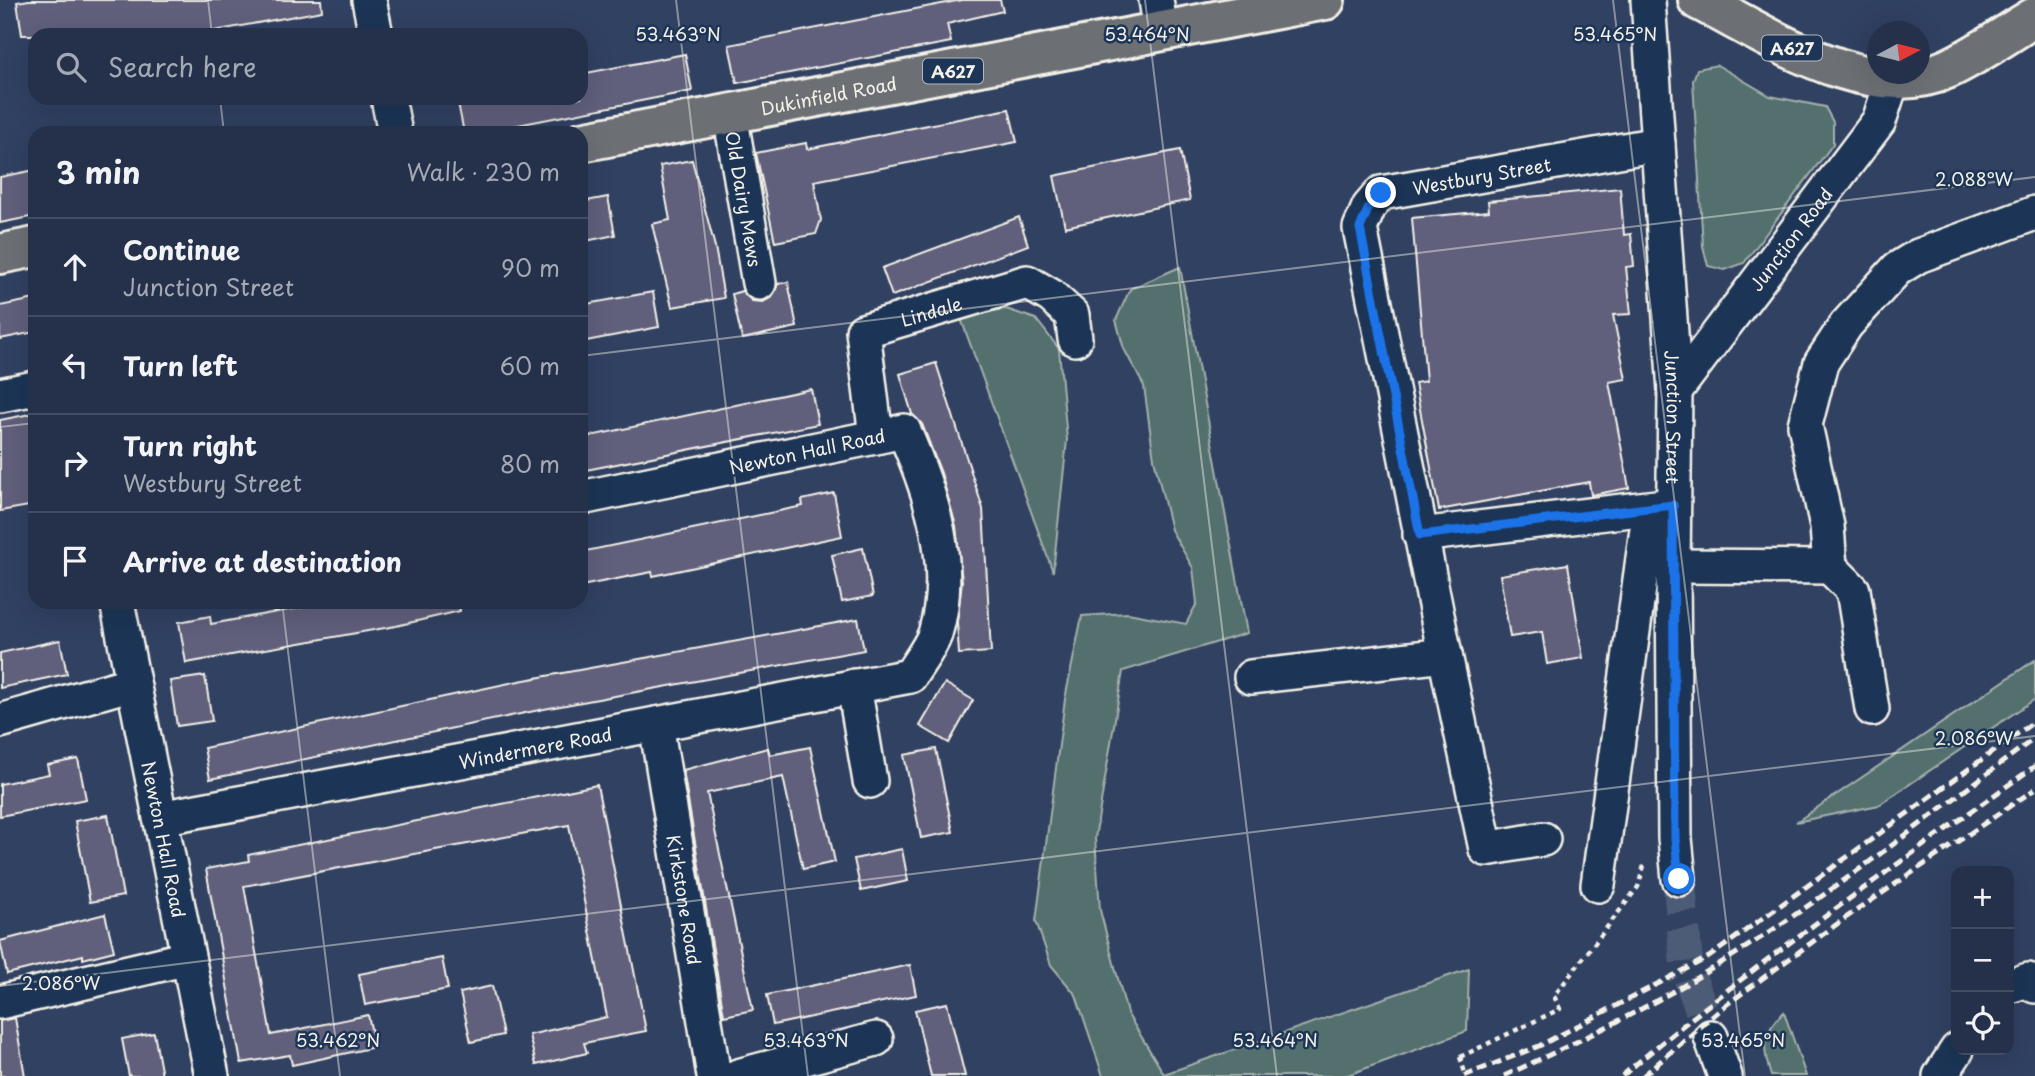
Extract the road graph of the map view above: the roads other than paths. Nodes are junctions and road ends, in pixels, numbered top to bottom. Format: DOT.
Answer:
graph roads {
  1 [pos="369,0"];
  2 [pos="1325,0"];
  3 [pos="1648,0"];
  4 [pos="1698,0"];
  5 [pos="1159,16"];
  6 [pos="2035,17"];
  7 [pos="375,28"];
  8 [pos="1930,73"];
  9 [pos="1867,77"];
  10 [pos="1891,84"];
  11 [pos="389,105"];
  12 [pos="730,114"];
  13 [pos="394,126"];
  14 [pos="588,141"];
  15 [pos="1658,144"];
  16 [pos="2035,213"];
  17 [pos="28,248"];
  18 [pos="0,254"];
  19 [pos="759,283"];
  20 [pos="1075,339"];
  21 [pos="28,389"];
  22 [pos="1675,390"];
  23 [pos="0,395"];
  24 [pos="876,437"];
  25 [pos="588,497"];
  26 [pos="1673,505"];
  27 [pos="1420,535"];
  28 [pos="1672,566"];
  29 [pos="1829,567"];
  30 [pos="118,609"];
  31 [pos="1442,645"];
  32 [pos="910,676"];
  33 [pos="1251,677"];
  34 [pos="133,683"];
  35 [pos="854,686"];
  36 [pos="1872,709"];
  37 [pos="0,720"];
  38 [pos="656,724"];
  39 [pos="870,781"];
  40 [pos="160,818"];
  41 [pos="1544,839"];
  42 [pos="1679,879"];
  43 [pos="1598,884"];
  44 [pos="188,958"];
  45 [pos="2014,984"];
  46 [pos="2035,986"];
  47 [pos="0,1002"];
  48 [pos="1711,1038"];
  49 [pos="876,1040"];
  50 [pos="1954,1055"];
  51 [pos="212,1076"];
  52 [pos="714,1076"];
  53 [pos="738,1076"];
  54 [pos="1725,1076"];
  55 [pos="1940,1076"];
  1 -- 7 [label="street"];
  2 -- 5 [label="main road, Dukinfield Road / A627"];
  3 -- 15 [label="street, Junction Street"];
  4 -- 9 [label="main road, A627"];
  5 -- 12 [label="main road, Dukinfield Road / A627"];
  6 -- 8 [label="main road, A627"];
  10 -- 22 [label="street, Junction Road"];
  11 -- 13 [label="street"];
  12 -- 14 [label="main road, Dukinfield Road / A627"];
  12 -- 19 [label="street, Old Dairy Mews"];
  15 -- 22 [label="street, Junction Street"];
  15 -- 27 [label="street, Westbury Street"];
  16 -- 29 [label="street"];
  17 -- 18 [label="main road"];
  20 -- 24 [label="street, Lindale"];
  21 -- 23 [label="street"];
  22 -- 26 [label="street, Junction Street"];
  24 -- 25 [label="street, Newton Hall Road"];
  24 -- 32 [label="street, Newton Hall Road"];
  26 -- 27 [label="street"];
  26 -- 28 [label="street, Junction Street"];
  26 -- 43 [label="street"];
  27 -- 31 [label="street, Westbury Street"];
  28 -- 29 [label="street"];
  28 -- 42 [label="street, Junction Street"];
  29 -- 36 [label="street"];
  30 -- 34 [label="street, Newton Hall Road"];
  31 -- 33 [label="street"];
  31 -- 41 [label="street, Westbury Street"];
  32 -- 35 [label="street, Windermere Road"];
  34 -- 37 [label="street"];
  34 -- 40 [label="street, Newton Hall Road"];
  35 -- 38 [label="street, Windermere Road"];
  35 -- 39 [label="street"];
  38 -- 40 [label="street, Windermere Road"];
  38 -- 52 [label="street, Kirkstone Road"];
  40 -- 44 [label="street, Newton Hall Road"];
  44 -- 47 [label="street"];
  44 -- 51 [label="street, Newton Hall Road"];
  45 -- 46 [label="street"];
  48 -- 54 [label="street"];
  49 -- 53 [label="street"];
  50 -- 55 [label="street"];
}
